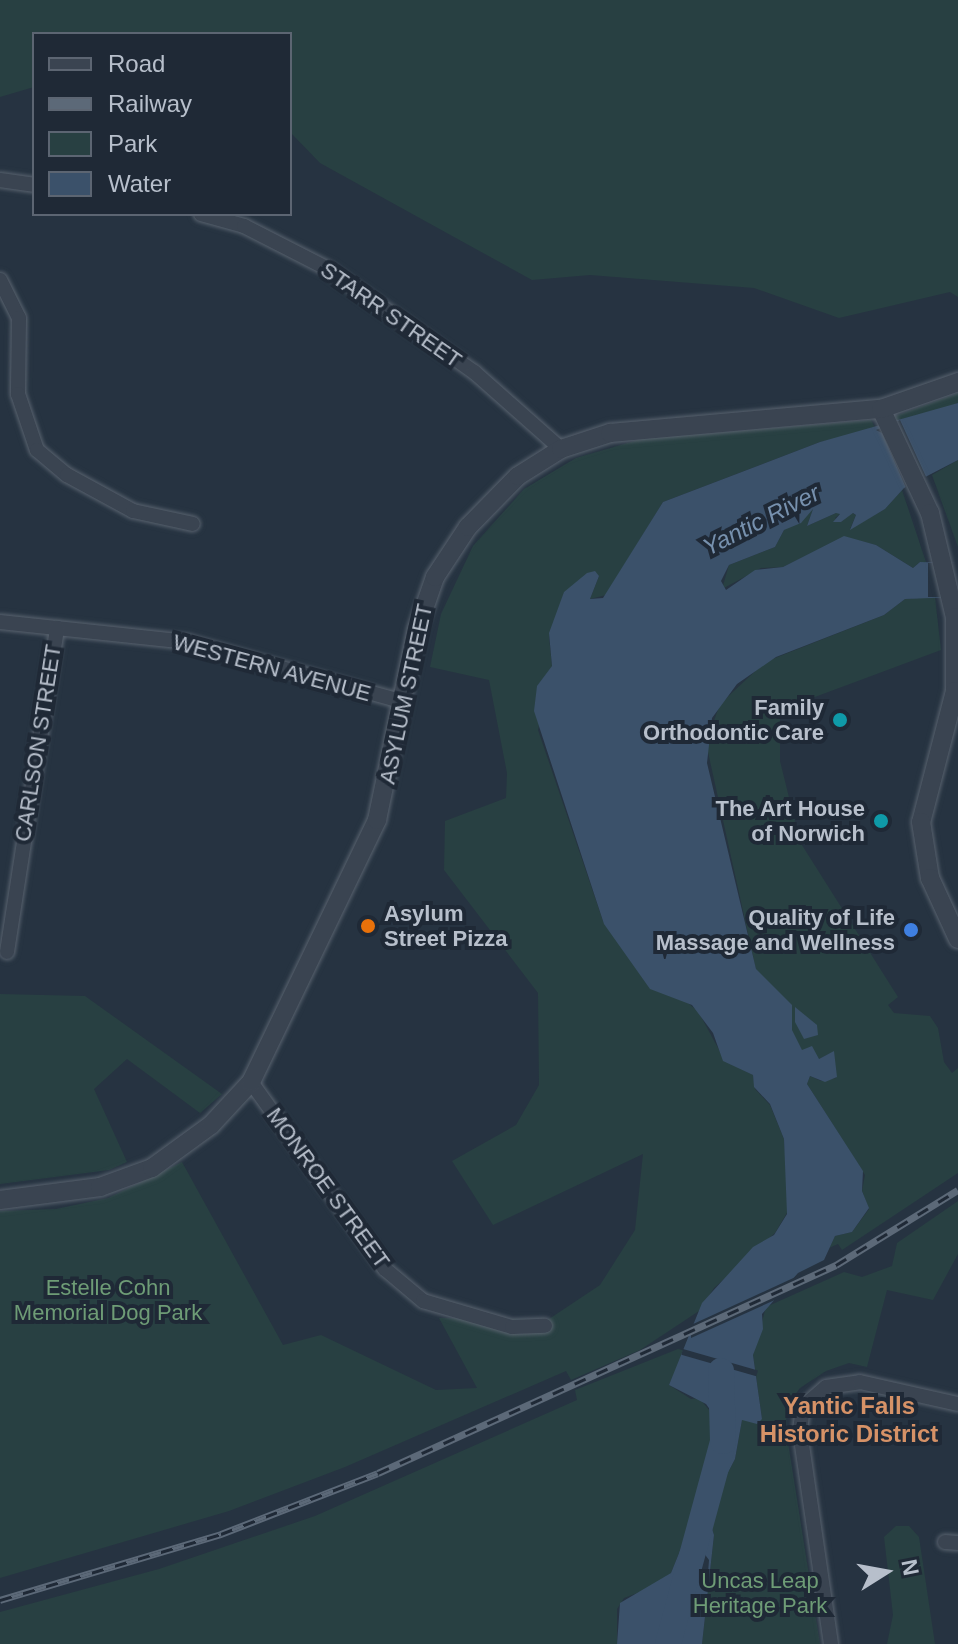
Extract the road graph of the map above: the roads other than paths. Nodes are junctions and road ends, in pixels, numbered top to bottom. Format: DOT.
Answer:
graph roads {
  1 [pos="0,180"];
  2 [pos="32,185"];
  3 [pos="208,216"];
  4 [pos="0,280"];
  5 [pos="958,382"];
  6 [pos="885,416"];
  7 [pos="561,449"];
  8 [pos="193,524"];
  9 [pos="0,622"];
  10 [pos="57,628"];
  11 [pos="401,701"];
  12 [pos="6,901"];
  13 [pos="958,939"];
  14 [pos="7,952"];
  15 [pos="251,1082"];
  16 [pos="0,1200"];
  17 [pos="545,1326"];
  18 [pos="958,1404"];
  19 [pos="831,1644"];
  1 -- 2 [label="street"];
  3 -- 7 [label="street, STARR STREET"];
  4 -- 8 [label="street"];
  5 -- 6 [label="street, ASYLUM STREET"];
  6 -- 7 [label="street, ASYLUM STREET"];
  6 -- 13 [label="street"];
  7 -- 11 [label="street, ASYLUM STREET"];
  9 -- 10 [label="street, WESTERN AVENUE"];
  10 -- 11 [label="street, WESTERN AVENUE"];
  10 -- 12 [label="street, CARLSON STREET"];
  11 -- 15 [label="street, ASYLUM STREET"];
  12 -- 14 [label="street, CARLSON STREET"];
  15 -- 16 [label="street, ASYLUM STREET"];
  15 -- 17 [label="street, MONROE STREET"];
  18 -- 19 [label="street"];
}
